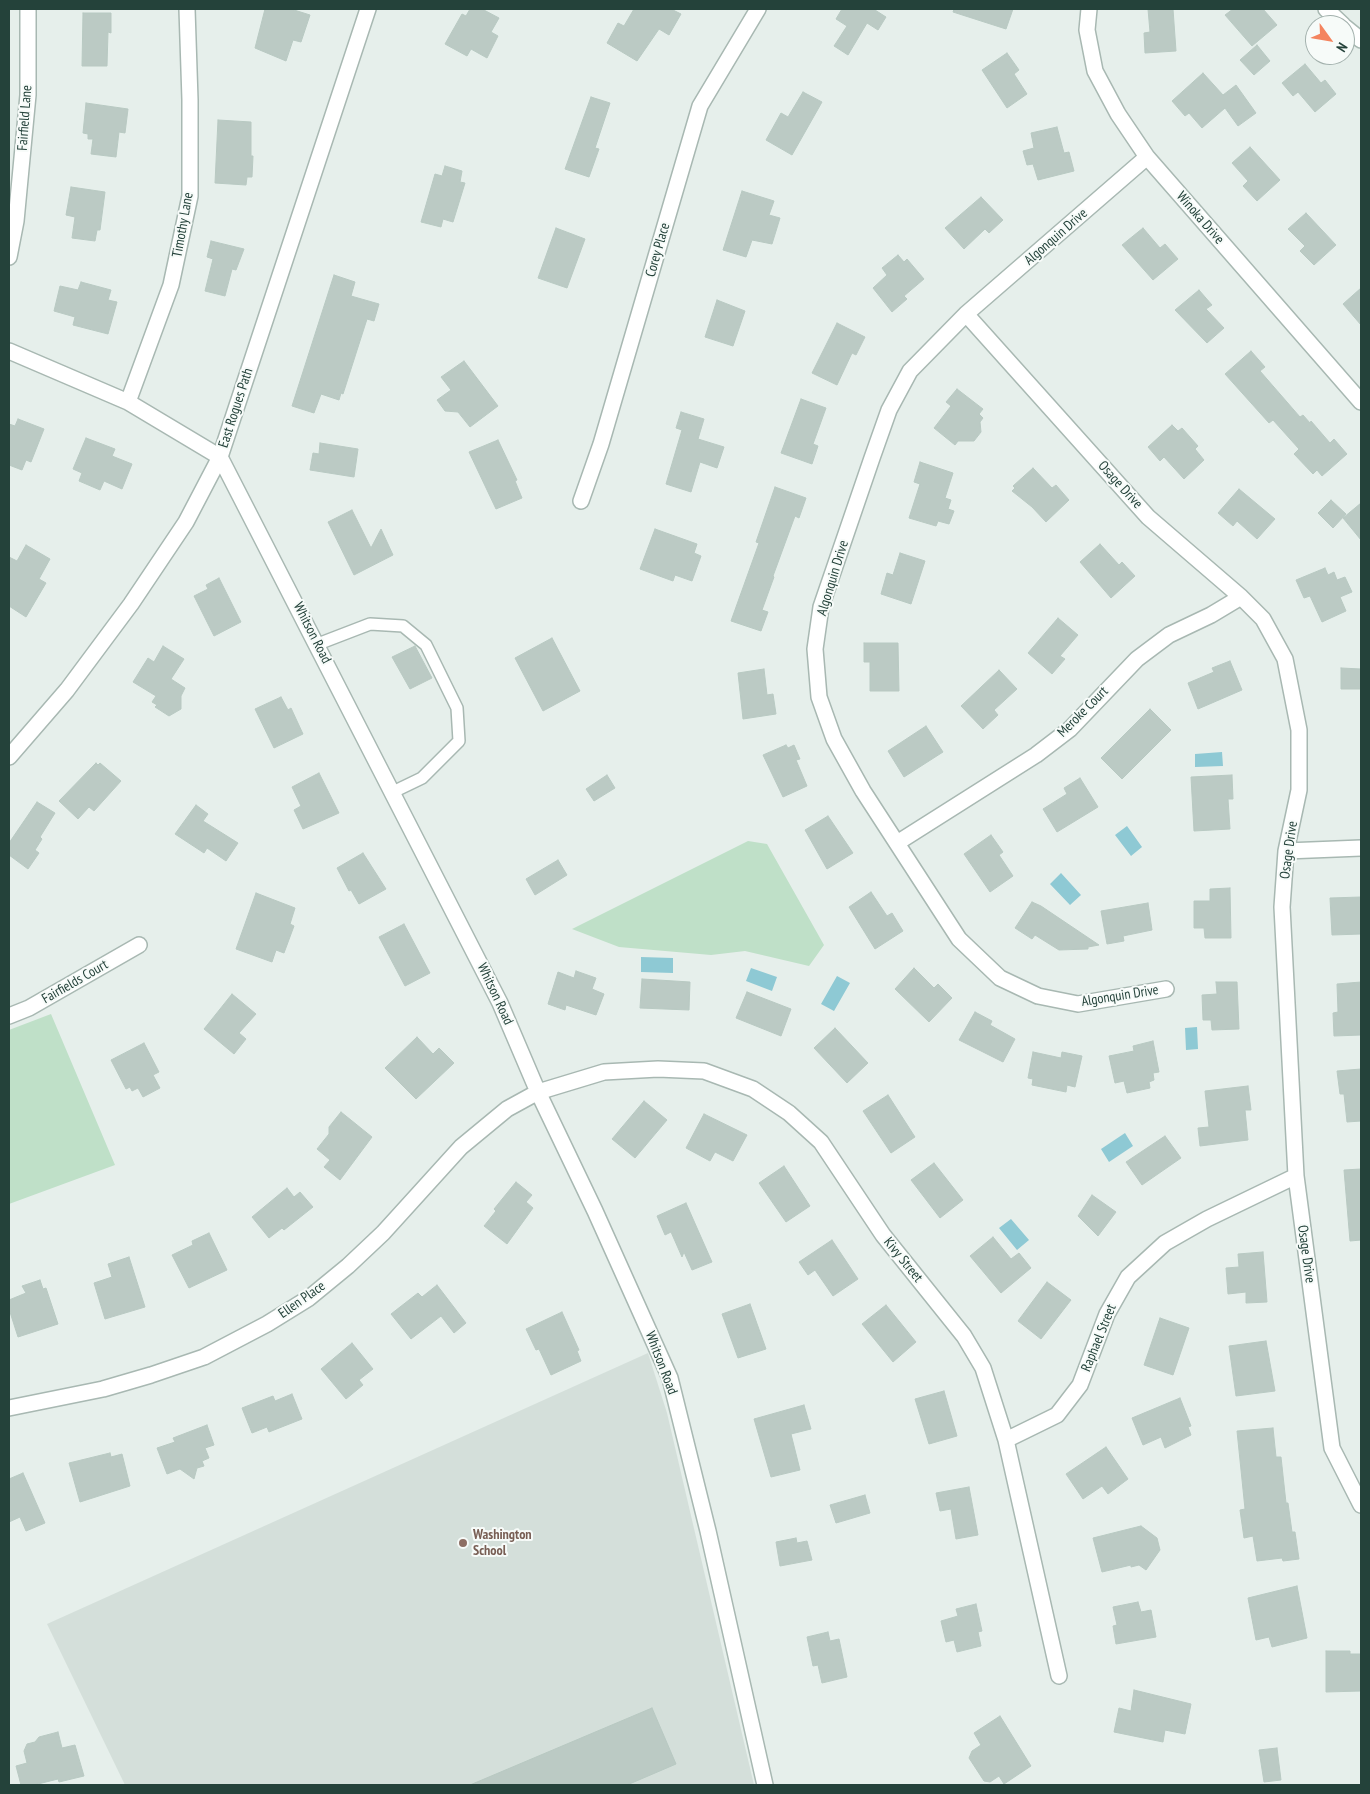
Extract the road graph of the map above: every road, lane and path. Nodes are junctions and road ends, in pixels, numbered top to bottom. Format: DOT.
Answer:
graph roads {
  1 [pos="28,9"];
  2 [pos="186,9"];
  3 [pos="368,9"];
  4 [pos="758,9"];
  5 [pos="1089,9"];
  6 [pos="1148,158"];
  7 [pos="9,257"];
  8 [pos="966,314"];
  9 [pos="9,351"];
  10 [pos="128,402"];
  11 [pos="1361,402"];
  12 [pos="220,457"];
  13 [pos="581,501"];
  14 [pos="1241,597"];
  15 [pos="318,644"];
  16 [pos="9,757"];
  17 [pos="393,792"];
  18 [pos="897,843"];
  19 [pos="1361,848"];
  20 [pos="1286,852"];
  21 [pos="140,945"];
  22 [pos="1166,989"];
  23 [pos="9,1016"];
  24 [pos="538,1092"];
  25 [pos="1296,1176"];
  26 [pos="9,1408"];
  27 [pos="1006,1440"];
  28 [pos="1361,1505"];
  29 [pos="1058,1676"];
  30 [pos="765,1785"];
  1 -- 7 [label="street, Fairfield Lane"];
  2 -- 10 [label="street, Timothy Lane"];
  3 -- 12 [label="street, East Rogues Path"];
  4 -- 13 [label="street, Corey Place"];
  5 -- 6 [label="street, Winoka Drive"];
  6 -- 8 [label="street, Algonquin Drive"];
  6 -- 11 [label="street, Winoka Drive"];
  8 -- 14 [label="street, Osage Drive"];
  8 -- 18 [label="street, Algonquin Drive"];
  9 -- 10 [label="street"];
  10 -- 12 [label="street"];
  12 -- 15 [label="street, Whitson Road"];
  12 -- 16 [label="street, East Rogues Path"];
  14 -- 18 [label="street, Meroke Court"];
  14 -- 20 [label="street, Osage Drive"];
  15 -- 17 [label="street, Whitson Road"];
  15 -- 17 [label="lane"];
  17 -- 24 [label="street, Whitson Road"];
  18 -- 22 [label="street, Algonquin Drive"];
  19 -- 20 [label="street"];
  20 -- 25 [label="street, Osage Drive"];
  21 -- 23 [label="street, Fairfields Court"];
  24 -- 26 [label="street, Ellen Place"];
  24 -- 27 [label="street, Kivy Street"];
  24 -- 30 [label="street, Whitson Road"];
  25 -- 27 [label="street, Raphael Street"];
  25 -- 28 [label="street, Osage Drive"];
  27 -- 29 [label="street, Kivy Street"];
}
